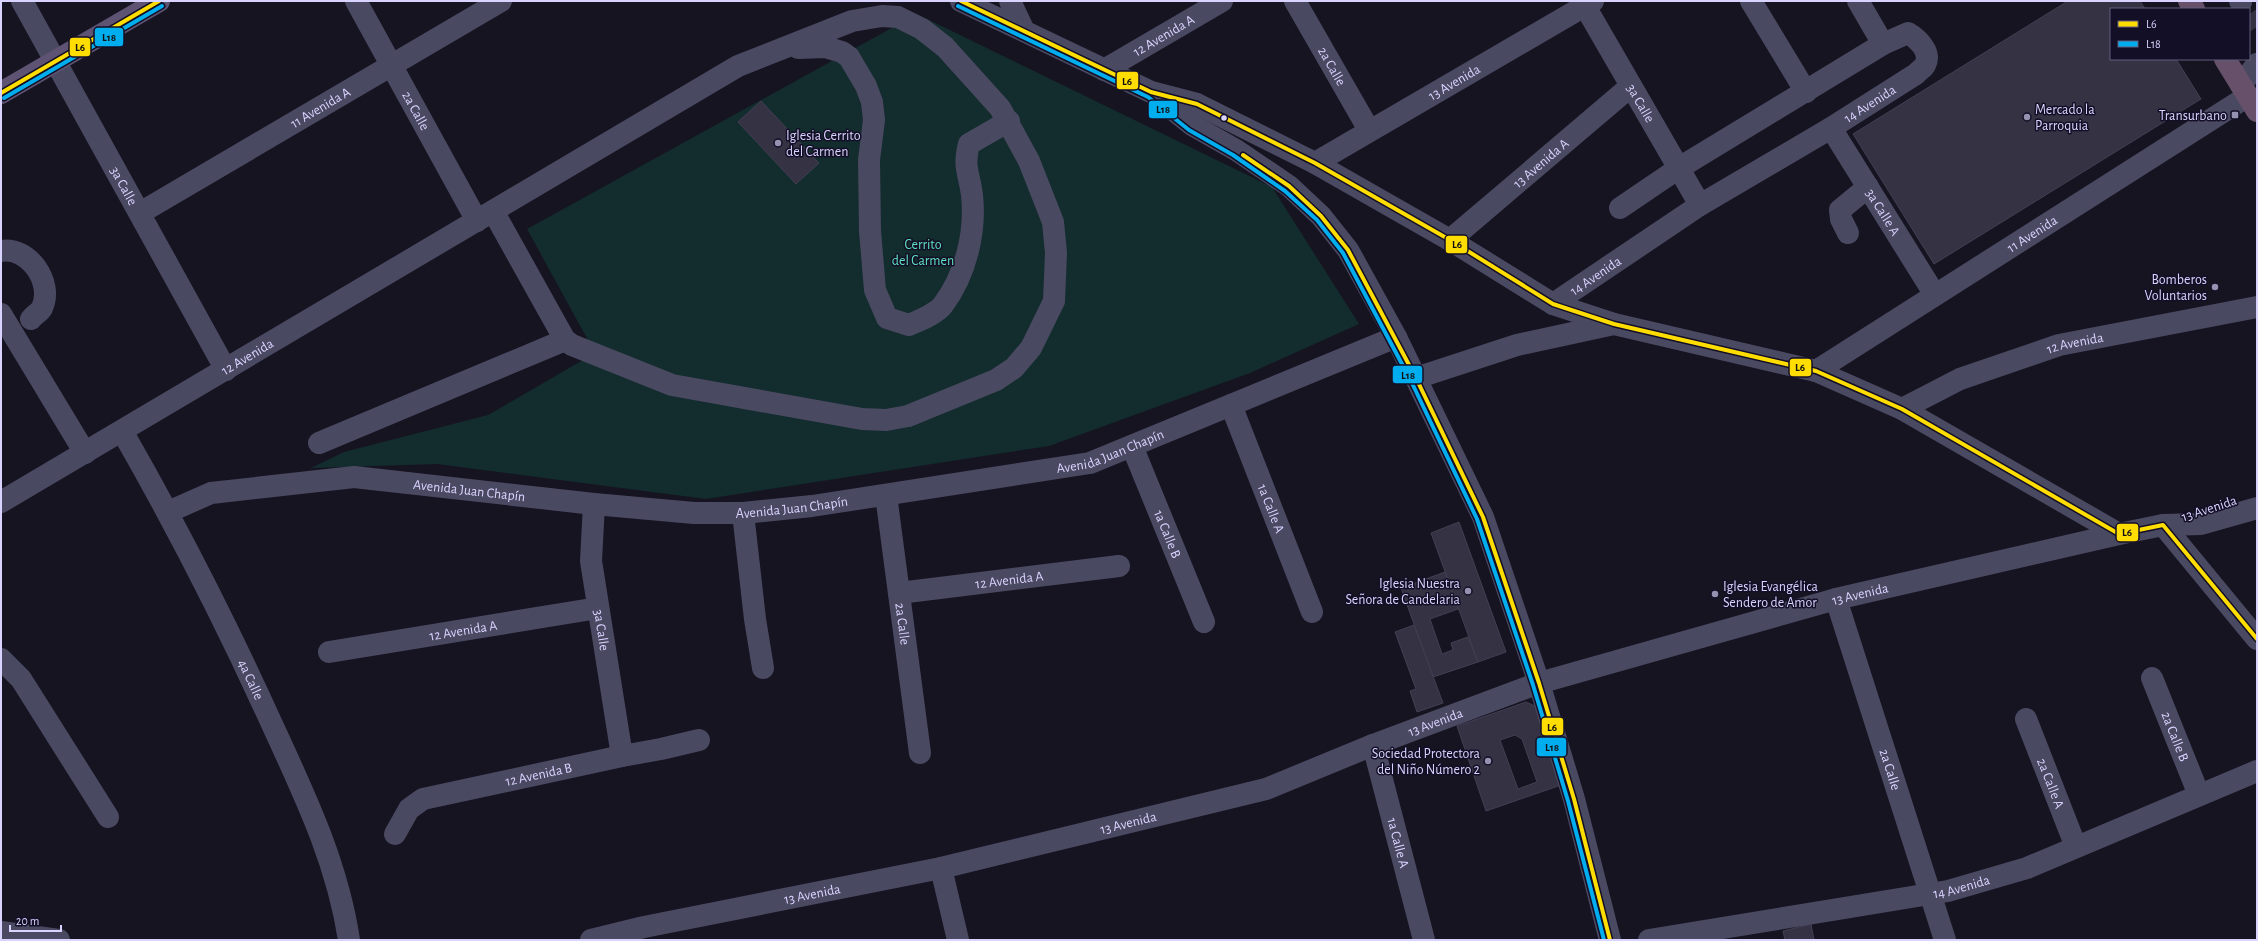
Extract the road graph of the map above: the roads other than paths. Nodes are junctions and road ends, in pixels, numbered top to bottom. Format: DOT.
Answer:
graph roads {
  1 [pos="22,1"];
  2 [pos="159,1"];
  3 [pos="356,1"];
  4 [pos="501,1"];
  5 [pos="961,1"];
  6 [pos="1010,1"];
  7 [pos="1222,1"];
  8 [pos="1295,1"];
  9 [pos="1751,1"];
  10 [pos="1858,1"];
  11 [pos="1586,3"];
  12 [pos="1024,31"];
  13 [pos="1883,44"];
  14 [pos="785,49"];
  15 [pos="2226,60"];
  16 [pos="56,62"];
  17 [pos="391,64"];
  18 [pos="2257,64"];
  19 [pos="1104,70"];
  20 [pos="1631,86"];
  21 [pos="1151,92"];
  22 [pos="1806,92"];
  23 [pos="1,93"];
  24 [pos="2252,101"];
  25 [pos="1009,121"];
  26 [pos="1831,128"];
  27 [pos="1370,130"];
  28 [pos="1315,163"];
  29 [pos="1679,168"];
  30 [pos="1868,187"];
  31 [pos="1700,205"];
  32 [pos="1620,208"];
  33 [pos="140,213"];
  34 [pos="485,216"];
  35 [pos="1848,233"];
  36 [pos="1450,240"];
  37 [pos="1,250"];
  38 [pos="1935,295"];
  39 [pos="1553,304"];
  40 [pos="2257,307"];
  41 [pos="2,317"];
  42 [pos="31,319"];
  43 [pos="1614,324"];
  44 [pos="1396,337"];
  45 [pos="565,340"];
  46 [pos="226,370"];
  47 [pos="1816,372"];
  48 [pos="1416,378"];
  49 [pos="1231,405"];
  50 [pos="1902,409"];
  51 [pos="122,431"];
  52 [pos="319,443"];
  53 [pos="1132,446"];
  54 [pos="85,453"];
  55 [pos="2257,492"];
  56 [pos="886,495"];
  57 [pos="2053,496"];
  58 [pos="1,502"];
  59 [pos="594,504"];
  60 [pos="2257,508"];
  61 [pos="168,512"];
  62 [pos="743,513"];
  63 [pos="2163,525"];
  64 [pos="2118,534"];
  65 [pos="2062,547"];
  66 [pos="1119,566"];
  67 [pos="899,593"];
  68 [pos="1836,599"];
  69 [pos="598,608"];
  70 [pos="1312,612"];
  71 [pos="1204,622"];
  72 [pos="2257,639"];
  73 [pos="329,652"];
  74 [pos="1,659"];
  75 [pos="763,668"];
  76 [pos="2152,678"];
  77 [pos="1539,683"];
  78 [pos="2026,719"];
  79 [pos="699,740"];
  80 [pos="1373,745"];
  81 [pos="920,753"];
  82 [pos="622,756"];
  83 [pos="2257,771"];
  84 [pos="2199,795"];
  85 [pos="108,818"];
  86 [pos="395,834"];
  87 [pos="2076,846"];
  88 [pos="941,868"];
  89 [pos="1930,894"];
  90 [pos="1,932"];
  91 [pos="645,934"];
  92 [pos="18,938"];
  93 [pos="59,940"];
  94 [pos="349,940"];
  95 [pos="591,940"];
  96 [pos="958,940"];
  97 [pos="1424,940"];
  98 [pos="1610,940"];
  99 [pos="1649,940"];
  100 [pos="1945,940"];
  1 -- 16 [label="street, 3a Calle"];
  2 -- 16 [label="main road"];
  3 -- 17 [label="street, 2a Calle"];
  4 -- 17 [label="street, 11 Avenida A"];
  5 -- 12 [label="street"];
  6 -- 12 [label="street"];
  7 -- 19 [label="street, 12 Avenida A"];
  8 -- 27 [label="street, 2a Calle"];
  9 -- 22 [label="street"];
  10 -- 13 [label="street"];
  11 -- 20 [label="street, 3a Calle"];
  11 -- 27 [label="street, 13 Avenida"];
  12 -- 19 [label="street"];
  13 -- 22 [label="street, 14 Avenida"];
  13 -- 26 [label="street, 14 Avenida"];
  14 -- 25 [label="street"];
  14 -- 25 [label="street"];
  14 -- 34 [label="street, 12 Avenida"];
  15 -- 24 [label="highway"];
  16 -- 23 [label="main road"];
  16 -- 33 [label="street, 3a Calle"];
  17 -- 33 [label="street, 11 Avenida A"];
  17 -- 34 [label="street, 2a Calle"];
  18 -- 24 [label="street"];
  19 -- 21 [label="street"];
  20 -- 29 [label="street, 3a Calle"];
  20 -- 36 [label="street, 13 Avenida A"];
  21 -- 28 [label="street"];
  21 -- 44 [label="street"];
  22 -- 29 [label="street, 14 Avenida"];
  24 -- 38 [label="street, 11 Avenida"];
  25 -- 45 [label="street"];
  26 -- 30 [label="street, 3a Calle A"];
  26 -- 31 [label="street, 14 Avenida"];
  27 -- 28 [label="street, 13 Avenida"];
  28 -- 36 [label="street"];
  29 -- 31 [label="street, 3a Calle"];
  29 -- 32 [label="street, 14 Avenida"];
  30 -- 35 [label="street"];
  30 -- 38 [label="street, 3a Calle A"];
  31 -- 39 [label="street, 14 Avenida"];
  33 -- 46 [label="street, 3a Calle"];
  34 -- 45 [label="street, 2a Calle"];
  34 -- 46 [label="street, 12 Avenida"];
  36 -- 39 [label="street"];
  37 -- 42 [label="street"];
  38 -- 47 [label="street, 11 Avenida"];
  39 -- 43 [label="street"];
  40 -- 50 [label="street, 12 Avenida"];
  41 -- 54 [label="street"];
  43 -- 47 [label="street"];
  43 -- 48 [label="street"];
  44 -- 48 [label="street"];
  44 -- 49 [label="street, Avenida Juan Chapín"];
  45 -- 52 [label="street"];
  46 -- 51 [label="street, 12 Avenida"];
  47 -- 50 [label="street"];
  48 -- 77 [label="street"];
  49 -- 53 [label="street, Avenida Juan Chapín"];
  49 -- 70 [label="street, 1a Calle A"];
  50 -- 57 [label="street"];
  51 -- 54 [label="street, 12 Avenida"];
  51 -- 61 [label="street, 4a Calle"];
  53 -- 56 [label="street, Avenida Juan Chapín"];
  53 -- 71 [label="street, 1a Calle B"];
  54 -- 58 [label="street, 12 Avenida"];
  55 -- 63 [label="street, 13 Avenida"];
  56 -- 62 [label="street, Avenida Juan Chapín"];
  56 -- 67 [label="street, 2a Calle"];
  57 -- 64 [label="street"];
  57 -- 65 [label="street"];
  59 -- 61 [label="street, Avenida Juan Chapín"];
  59 -- 62 [label="street, Avenida Juan Chapín"];
  59 -- 69 [label="street, 3a Calle"];
  60 -- 63 [label="street, 13 Avenida"];
  61 -- 94 [label="street, 4a Calle"];
  62 -- 75 [label="street"];
  63 -- 64 [label="street, 13 Avenida"];
  63 -- 72 [label="street"];
  64 -- 65 [label="street, 13 Avenida"];
  65 -- 68 [label="street, 13 Avenida"];
  66 -- 67 [label="street, 12 Avenida A"];
  67 -- 81 [label="street, 2a Calle"];
  68 -- 77 [label="street, 13 Avenida"];
  68 -- 89 [label="street, 2a Calle"];
  69 -- 73 [label="street, 12 Avenida A"];
  69 -- 82 [label="street, 3a Calle"];
  74 -- 85 [label="street"];
  76 -- 84 [label="street, 2a Calle B"];
  77 -- 80 [label="street, 13 Avenida"];
  77 -- 98 [label="street"];
  78 -- 87 [label="street, 2a Calle A"];
  79 -- 82 [label="street, 12 Avenida B"];
  80 -- 88 [label="street, 13 Avenida"];
  80 -- 97 [label="street, 1a Calle A"];
  82 -- 86 [label="street, 12 Avenida B"];
  83 -- 84 [label="street, 14 Avenida"];
  84 -- 87 [label="street, 14 Avenida"];
  87 -- 89 [label="street, 14 Avenida"];
  88 -- 91 [label="street, 13 Avenida"];
  88 -- 96 [label="street"];
  89 -- 99 [label="street, 14 Avenida"];
  89 -- 100 [label="street, 2a Calle"];
  90 -- 92 [label="street"];
  91 -- 95 [label="street, 13 Avenida"];
  92 -- 93 [label="street"];
}
